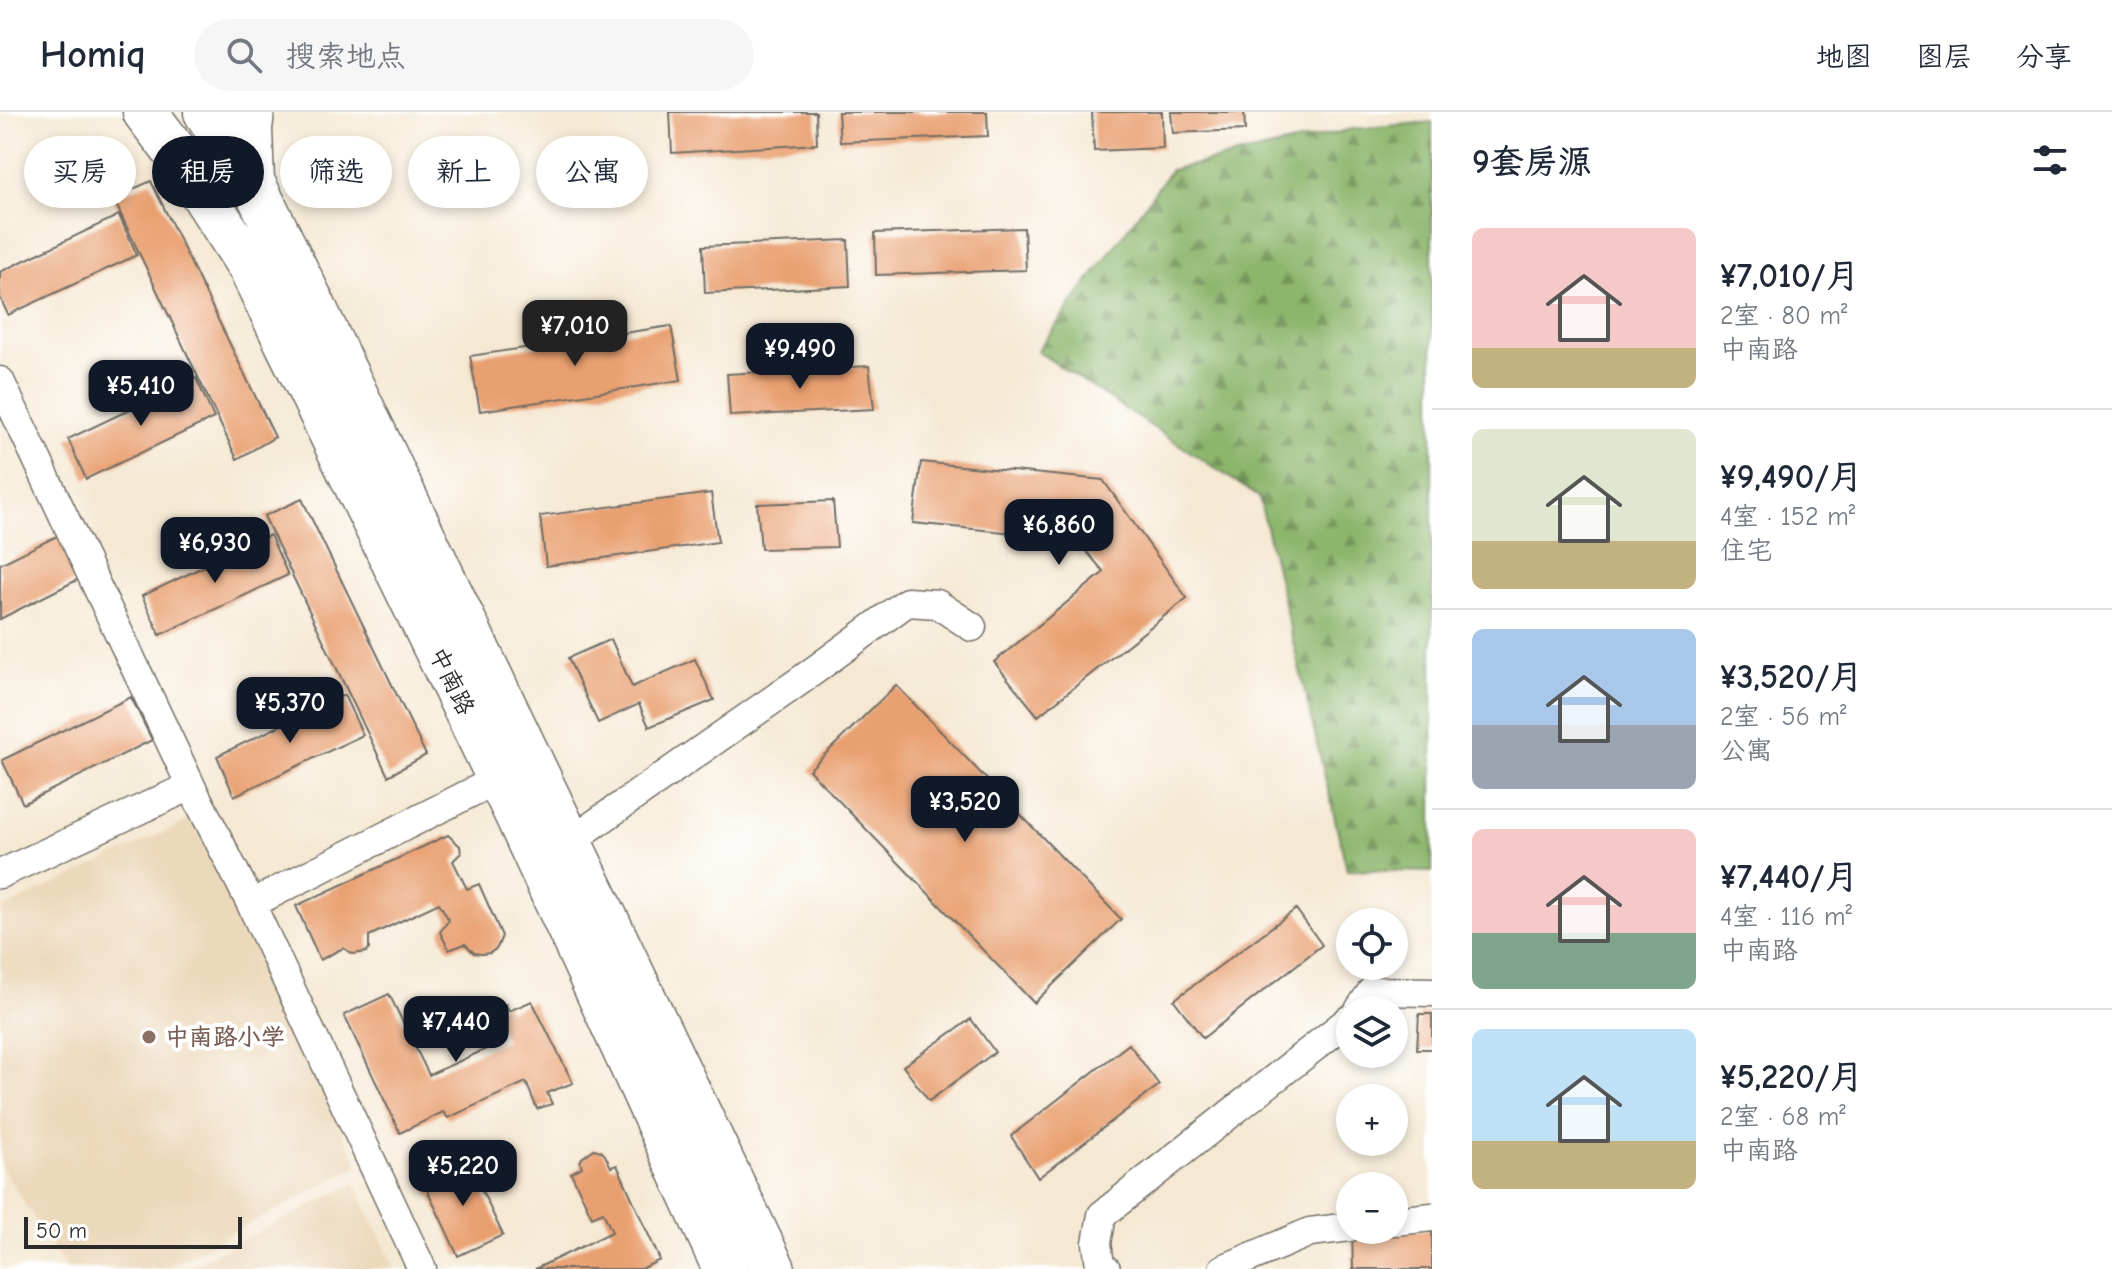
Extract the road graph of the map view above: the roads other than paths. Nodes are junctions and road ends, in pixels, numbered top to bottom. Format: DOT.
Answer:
graph roads {
  1 [pos="145,112"];
  2 [pos="206,112"];
  3 [pos="252,112"];
  4 [pos="222,136"];
  5 [pos="250,136"];
  6 [pos="264,206"];
  7 [pos="0,381"];
  8 [pos="972,627"];
  9 [pos="500,778"];
  10 [pos="191,786"];
  11 [pos="569,842"];
  12 [pos="3,864"];
  13 [pos="251,904"];
  14 [pos="1432,992"];
  15 [pos="1369,996"];
  16 [pos="1336,1030"];
  17 [pos="1432,1217"];
  18 [pos="1408,1220"];
  19 [pos="1336,1229"];
  20 [pos="422,1269"];
  21 [pos="725,1269"];
  22 [pos="773,1269"];
  23 [pos="1106,1269"];
  24 [pos="1223,1269"];
  1 -- 9 [label="main road, 中南路"];
  2 -- 4 [label="main road"];
  3 -- 5 [label="main road"];
  6 -- 11 [label="main road"];
  7 -- 10 [label="street"];
  8 -- 11 [label="street"];
  9 -- 13 [label="street"];
  9 -- 21 [label="main road, 中南路"];
  10 -- 12 [label="street"];
  10 -- 13 [label="street"];
  11 -- 22 [label="main road"];
  13 -- 20 [label="street"];
  14 -- 15 [label="street"];
  16 -- 23 [label="street"];
  17 -- 18 [label="street"];
  19 -- 24 [label="street"];
}
